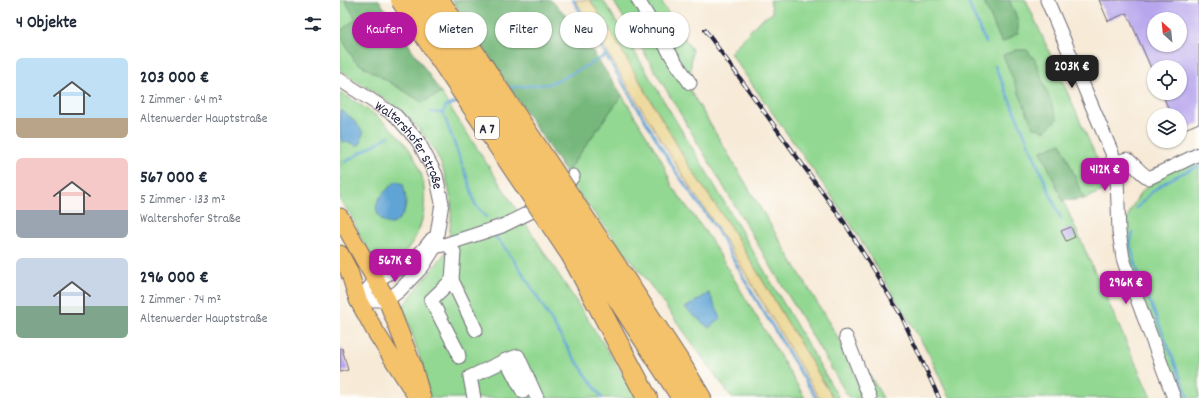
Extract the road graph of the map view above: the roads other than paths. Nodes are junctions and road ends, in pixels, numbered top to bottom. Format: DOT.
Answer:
graph roads {
  1 [pos="401,0"];
  2 [pos="416,0"];
  3 [pos="421,0"];
  4 [pos="439,0"];
  5 [pos="638,0"];
  6 [pos="1046,0"];
  7 [pos="340,80"];
  8 [pos="690,83"];
  9 [pos="466,86"];
  10 [pos="1199,154"];
  11 [pos="1115,162"];
  12 [pos="573,176"];
  13 [pos="340,217"];
  14 [pos="437,231"];
  15 [pos="441,246"];
  16 [pos="588,253"];
  17 [pos="340,254"];
  18 [pos="376,280"];
  19 [pos="452,280"];
  20 [pos="358,300"];
  21 [pos="387,300"];
  22 [pos="476,330"];
  23 [pos="846,337"];
  24 [pos="459,357"];
  25 [pos="526,394"];
  26 [pos="418,398"];
  27 [pos="422,398"];
  28 [pos="474,398"];
  29 [pos="647,398"];
  30 [pos="682,398"];
  31 [pos="701,398"];
  32 [pos="870,398"];
  33 [pos="1174,398"];
  1 -- 16 [label="highway, A 7, bridge"];
  2 -- 9 [label="street"];
  3 -- 16 [label="highway, A 7, bridge"];
  4 -- 16 [label="highway, A 7, bridge"];
  5 -- 8 [label="street"];
  6 -- 11 [label="street"];
  7 -- 14 [label="street, Waltershofer Straße"];
  10 -- 11 [label="street"];
  11 -- 33 [label="street"];
  12 -- 15 [label="street"];
  13 -- 18 [label="main road"];
  14 -- 15 [label="street, Waltershofer Straße"];
  14 -- 18 [label="street, Waltershofer Straße"];
  15 -- 19 [label="street"];
  15 -- 21 [label="street, Waltershofer Straße"];
  16 -- 29 [label="highway, A 7"];
  16 -- 30 [label="highway, A 7"];
  16 -- 31 [label="highway, A 7"];
  17 -- 20 [label="main road"];
  18 -- 20 [label="street, Waltershofer Straße"];
  18 -- 21 [label="main road"];
  19 -- 22 [label="street"];
  19 -- 24 [label="street"];
  20 -- 21 [label="street"];
  20 -- 26 [label="main road"];
  21 -- 27 [label="main road"];
  23 -- 32 [label="street"];
  25 -- 28 [label="street"];
}
